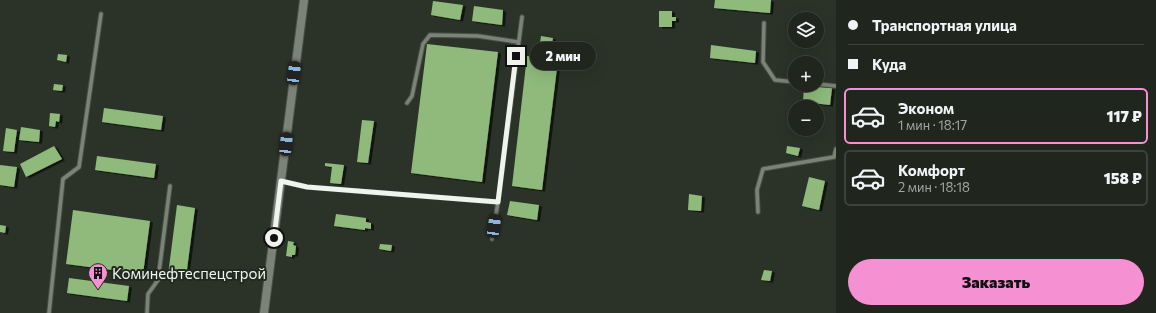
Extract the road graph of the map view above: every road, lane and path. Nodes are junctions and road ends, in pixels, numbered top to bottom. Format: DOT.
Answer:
graph roads {
  1 [pos="304,0"];
  2 [pos="101,14"];
  3 [pos="522,17"];
  4 [pos="764,23"];
  5 [pos="518,42"];
  6 [pos="788,81"];
  7 [pos="824,85"];
  8 [pos="836,86"];
  9 [pos="407,103"];
  10 [pos="836,149"];
  11 [pos="281,181"];
  12 [pos="170,186"];
  13 [pos="498,202"];
  14 [pos="758,212"];
  15 [pos="492,239"];
  16 [pos="49,313"];
  17 [pos="147,313"];
  18 [pos="264,313"];
  1 -- 11 [label="street"];
  2 -- 16 [label="lane"];
  3 -- 5 [label="lane"];
  4 -- 6 [label="lane"];
  5 -- 9 [label="lane"];
  5 -- 13 [label="lane"];
  7 -- 8 [label="lane"];
  10 -- 14 [label="lane"];
  11 -- 13 [label="lane"];
  11 -- 18 [label="street"];
  12 -- 17 [label="lane"];
  13 -- 15 [label="lane"];
}
